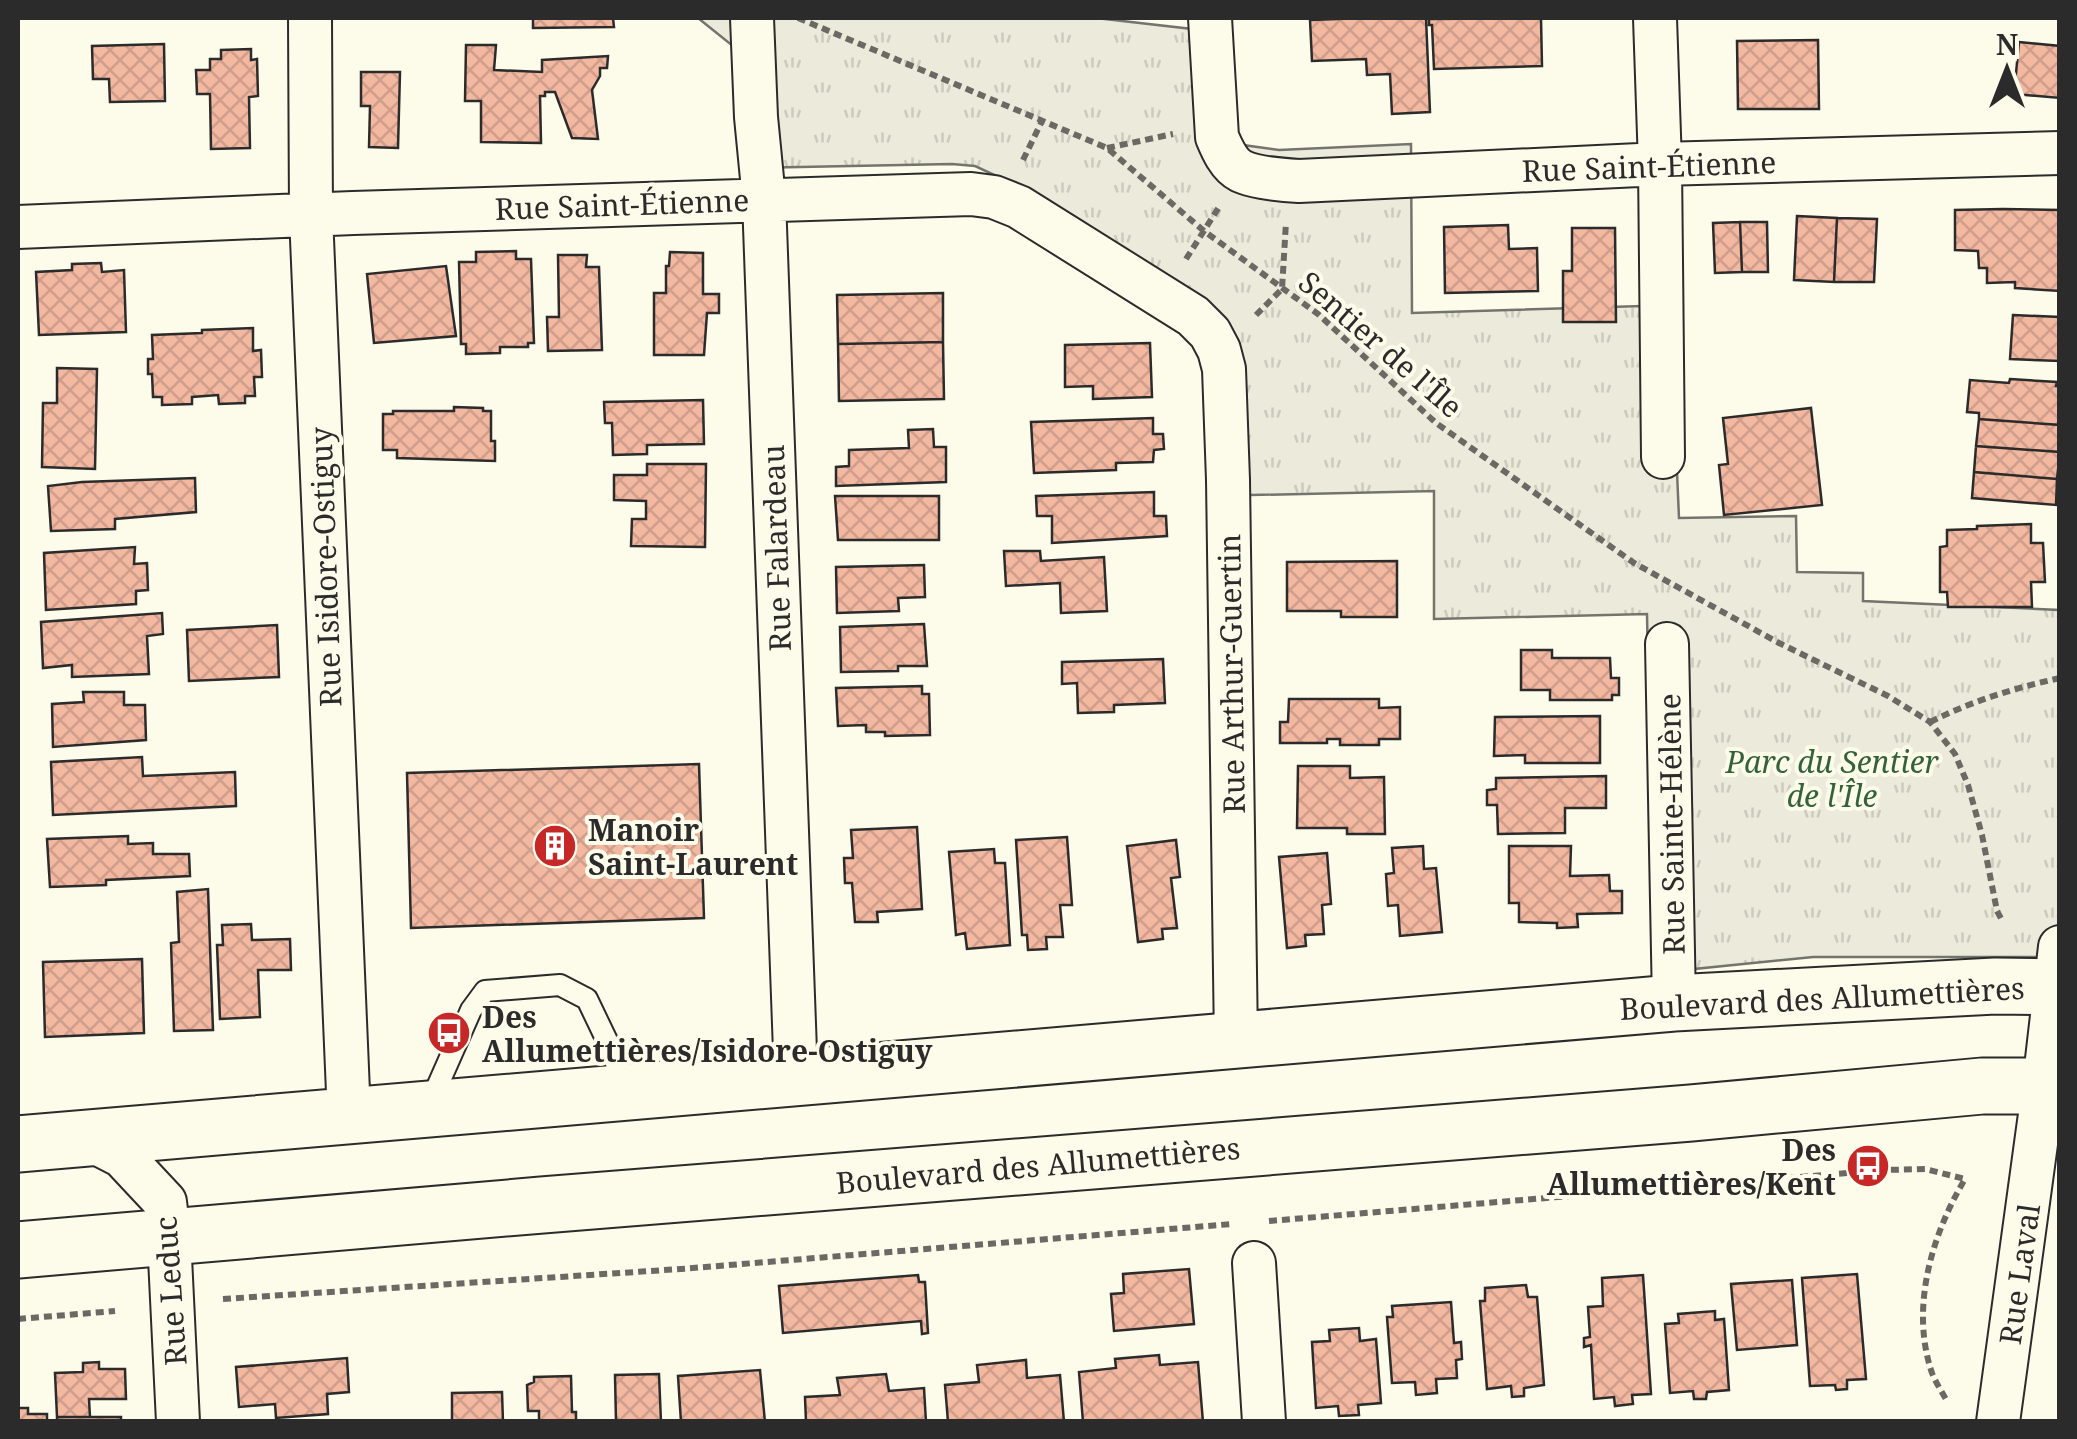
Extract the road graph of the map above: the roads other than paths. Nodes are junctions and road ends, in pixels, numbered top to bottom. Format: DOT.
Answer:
graph roads {
  1 [pos="310,18"];
  2 [pos="752,18"];
  3 [pos="1210,18"];
  4 [pos="1655,18"];
  5 [pos="2060,154"];
  6 [pos="1660,164"];
  7 [pos="764,199"];
  8 [pos="311,214"];
  9 [pos="18,228"];
  10 [pos="1178,307"];
  11 [pos="1663,457"];
  12 [pos="1667,644"];
  13 [pos="2058,973"];
  14 [pos="1674,1004"];
  15 [pos="1236,1042"];
  16 [pos="796,1079"];
  17 [pos="2052,1086"];
  18 [pos="627,1092"];
  19 [pos="426,1111"];
  20 [pos="349,1116"];
  21 [pos="87,1138"];
  22 [pos="18,1144"];
  23 [pos="169,1237"];
  24 [pos="1252,1243"];
  25 [pos="18,1250"];
  26 [pos="178,1422"];
  27 [pos="1264,1422"];
  28 [pos="1998,1422"];
  1 -- 8 [label="street, Rue Isidore-Ostiguy"];
  2 -- 7 [label="street, Rue Falardeau"];
  3 -- 6 [label="street, Rue Saint-Étienne"];
  4 -- 6 [label="street"];
  5 -- 6 [label="street, Rue Saint-Étienne"];
  6 -- 11 [label="street"];
  7 -- 8 [label="street, Rue Saint-Étienne"];
  7 -- 10 [label="street, Rue Saint-Étienne"];
  7 -- 16 [label="street, Rue Falardeau"];
  8 -- 9 [label="street, Rue Saint-Étienne"];
  8 -- 20 [label="street, Rue Isidore-Ostiguy"];
  10 -- 15 [label="street, Rue Arthur-Guertin"];
  12 -- 14 [label="street, Rue Sainte-Hélène"];
  13 -- 14 [label="main road, Boulevard des Allumettières"];
  13 -- 17 [label="street, Rue Laval"];
  14 -- 15 [label="main road, Boulevard des Allumettières"];
  15 -- 16 [label="main road, Boulevard des Allumettières"];
  16 -- 18 [label="main road, Boulevard des Allumettières"];
  17 -- 23 [label="main road, Boulevard des Allumettières"];
  17 -- 28 [label="street, Rue Laval"];
  18 -- 19 [label="main road, Boulevard des Allumettières"];
  18 -- 19 [label="lane"];
  19 -- 20 [label="main road, Boulevard des Allumettières"];
  20 -- 21 [label="main road, Boulevard des Allumettières"];
  21 -- 22 [label="main road, Boulevard des Allumettières"];
  21 -- 23 [label="street, Rue Leduc"];
  23 -- 25 [label="main road, Boulevard des Allumettières"];
  23 -- 26 [label="street, Rue Leduc"];
  24 -- 27 [label="street"];
}
